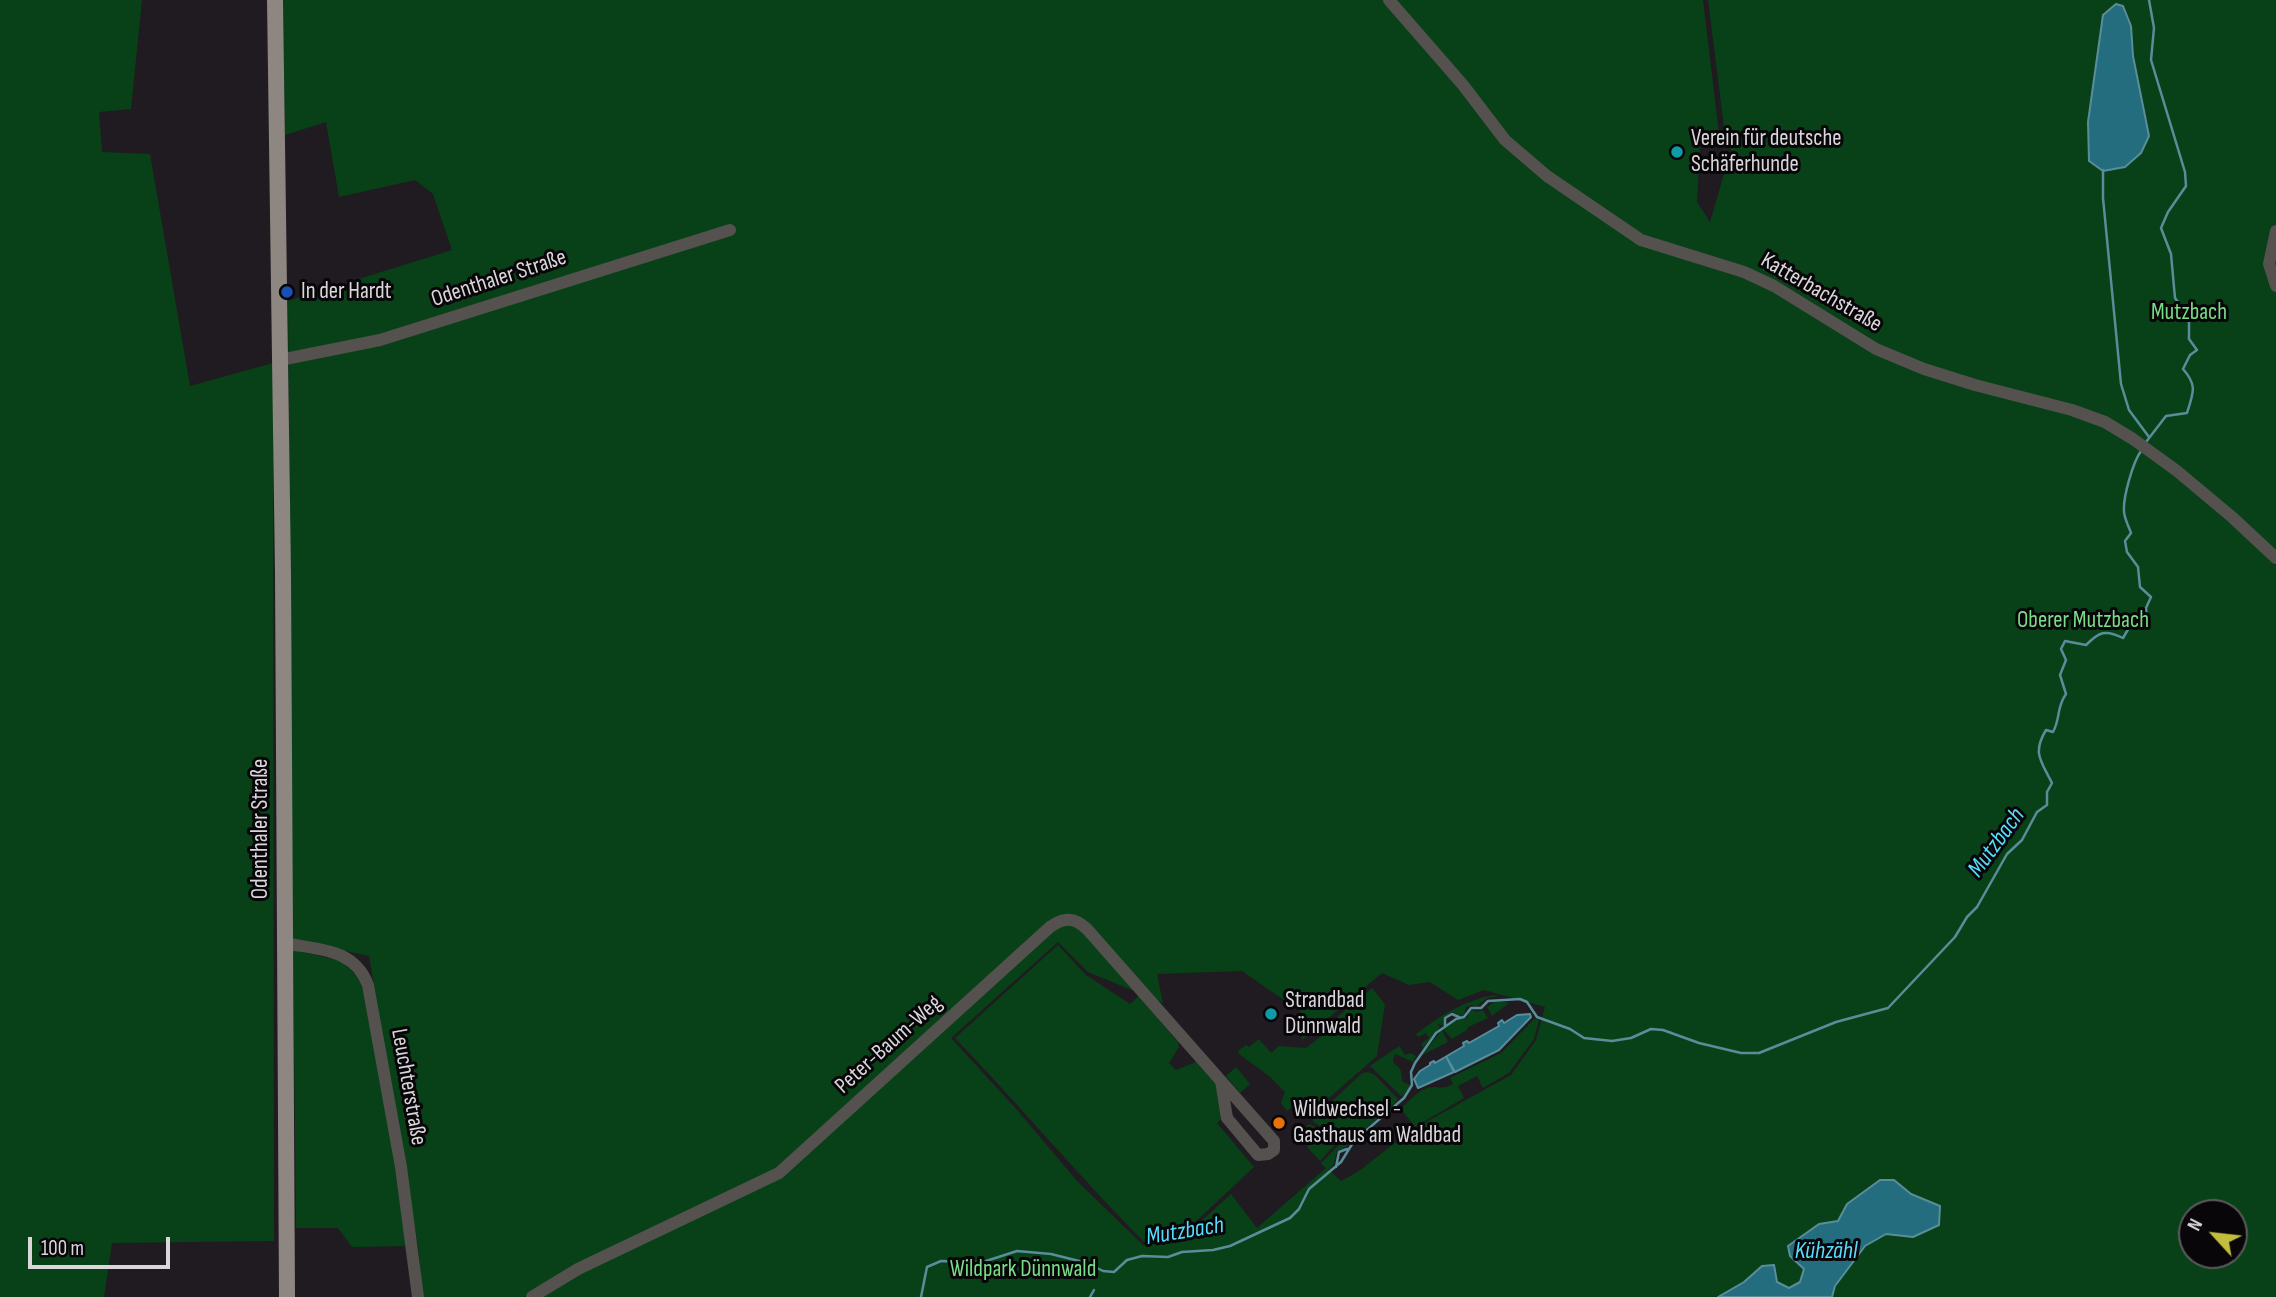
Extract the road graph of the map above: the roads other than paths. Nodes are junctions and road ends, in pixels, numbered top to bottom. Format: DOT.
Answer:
graph roads {
  1 [pos="275,0"];
  2 [pos="1389,0"];
  3 [pos="730,230"];
  4 [pos="2276,231"];
  5 [pos="2276,286"];
  6 [pos="280,360"];
  7 [pos="2276,558"];
  8 [pos="284,943"];
  9 [pos="1221,1081"];
  10 [pos="287,1297"];
  11 [pos="418,1297"];
  12 [pos="533,1297"];
  1 -- 6 [label="main road, Odenthaler Straße"];
  2 -- 7 [label="street, Katterbachstraße"];
  3 -- 6 [label="street, Odenthaler Straße"];
  4 -- 5 [label="street"];
  6 -- 8 [label="main road, Odenthaler Straße"];
  8 -- 10 [label="main road, Odenthaler Straße"];
  8 -- 11 [label="street, Leuchterstraße"];
  9 -- 9 [label="street, Peter-Baum-Weg"];
  9 -- 12 [label="street, Peter-Baum-Weg"];
}
